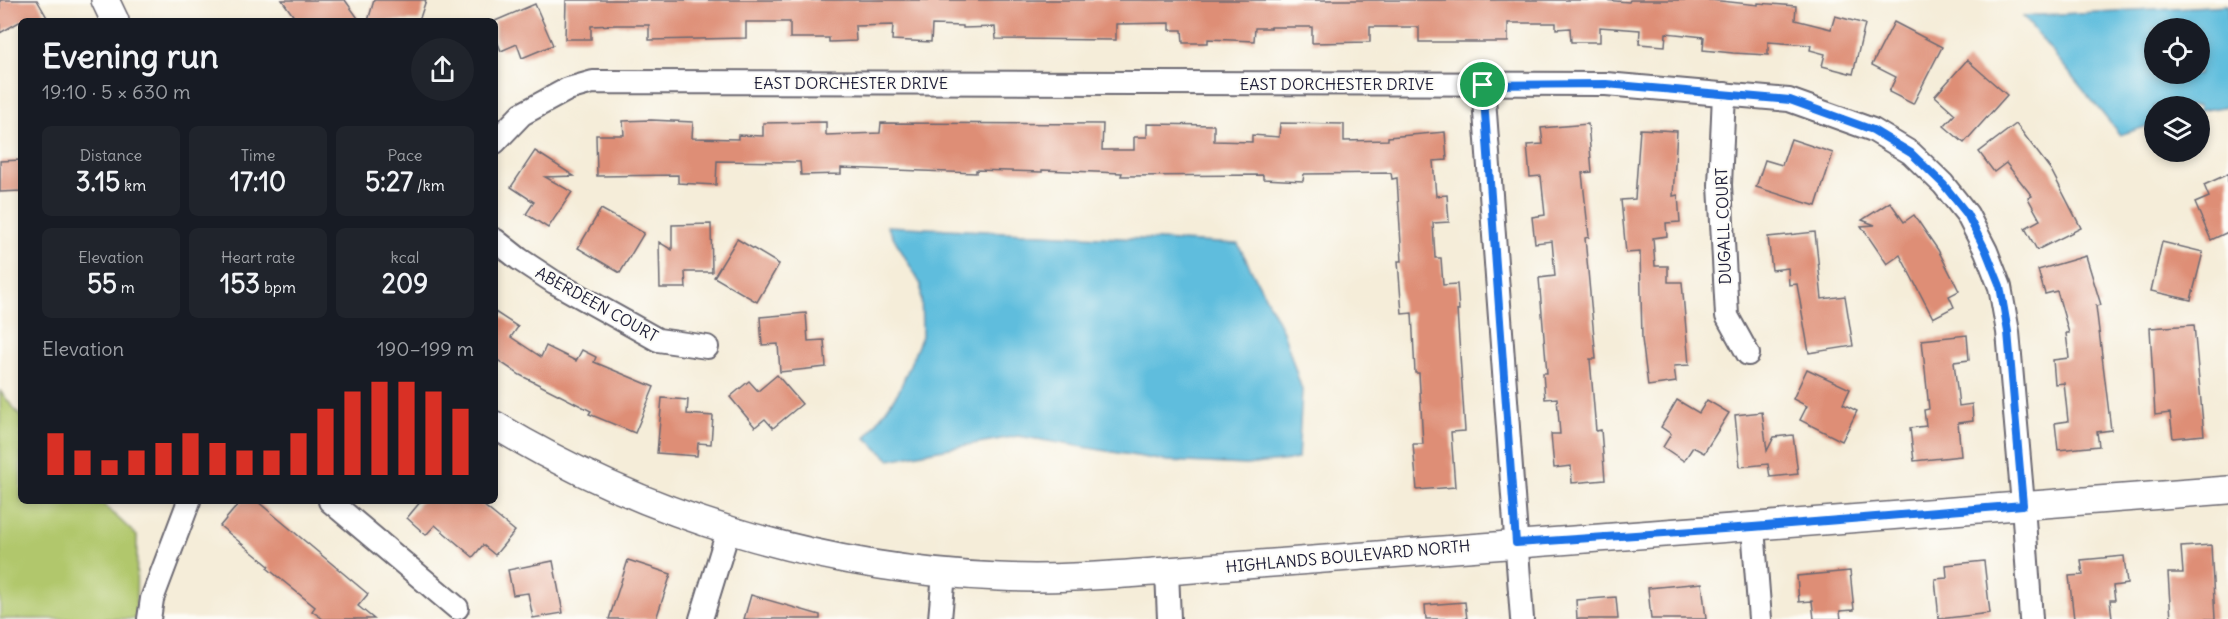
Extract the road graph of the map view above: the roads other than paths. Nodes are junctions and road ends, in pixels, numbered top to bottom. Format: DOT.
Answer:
graph roads {
  1 [pos="105,0"];
  2 [pos="114,18"];
  3 [pos="1483,85"];
  4 [pos="1724,94"];
  5 [pos="498,139"];
  6 [pos="498,242"];
  7 [pos="707,347"];
  8 [pos="1748,354"];
  9 [pos="498,427"];
  10 [pos="2228,490"];
  11 [pos="188,504"];
  12 [pos="334,504"];
  13 [pos="2023,505"];
  14 [pos="1753,527"];
  15 [pos="728,531"];
  16 [pos="1516,543"];
  17 [pos="1167,571"];
  18 [pos="944,574"];
  19 [pos="458,608"];
  20 [pos="149,619"];
  21 [pos="701,619"];
  22 [pos="940,619"];
  23 [pos="1169,619"];
  24 [pos="1522,619"];
  25 [pos="1760,619"];
  26 [pos="2031,619"];
  1 -- 2 [label="street"];
  3 -- 4 [label="street, EAST DORCHESTER DRIVE"];
  3 -- 5 [label="street, EAST DORCHESTER DRIVE"];
  3 -- 16 [label="street"];
  4 -- 8 [label="street, DUGALL COURT"];
  4 -- 13 [label="street, EAST DORCHESTER DRIVE"];
  6 -- 7 [label="street, ABERDEEN COURT"];
  9 -- 15 [label="street, HIGHLANDS BOULEVARD NORTH"];
  10 -- 13 [label="street, HIGHLANDS BOULEVARD NORTH"];
  11 -- 20 [label="street"];
  12 -- 19 [label="street"];
  13 -- 14 [label="street, HIGHLANDS BOULEVARD NORTH"];
  13 -- 26 [label="street, EAST DORCHESTER DRIVE"];
  14 -- 16 [label="street, HIGHLANDS BOULEVARD NORTH"];
  14 -- 25 [label="street"];
  15 -- 18 [label="street, HIGHLANDS BOULEVARD NORTH"];
  15 -- 21 [label="street"];
  16 -- 17 [label="street, HIGHLANDS BOULEVARD NORTH"];
  16 -- 24 [label="street"];
  17 -- 18 [label="street, HIGHLANDS BOULEVARD NORTH"];
  17 -- 23 [label="street"];
  18 -- 22 [label="street"];
}
